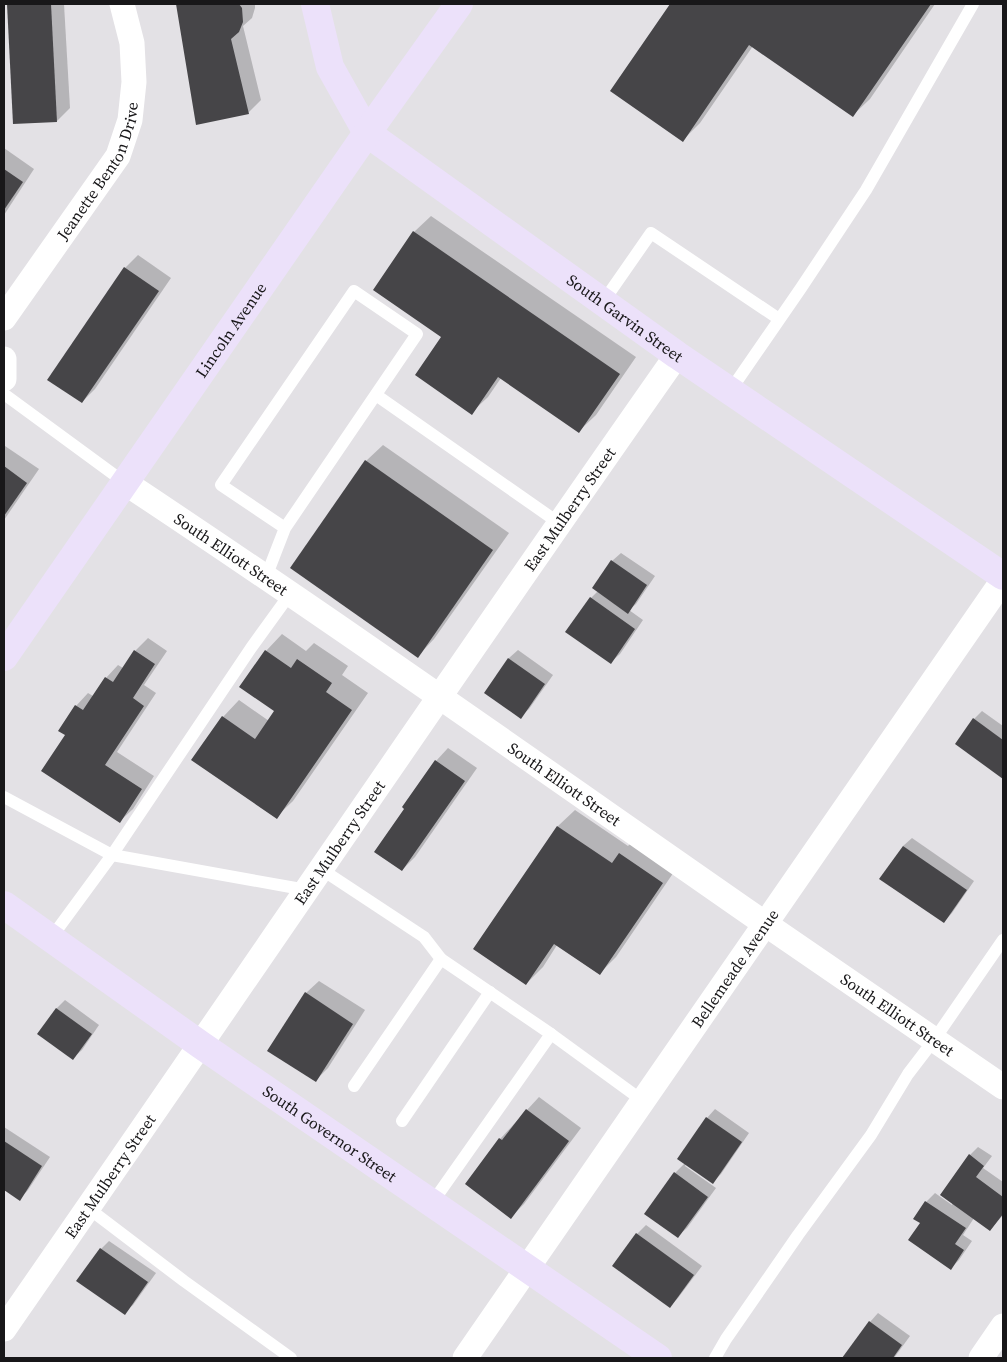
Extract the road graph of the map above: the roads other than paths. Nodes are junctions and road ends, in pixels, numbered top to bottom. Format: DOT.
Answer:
graph roads {
  1 [pos="122,4"];
  2 [pos="315,4"];
  3 [pos="459,4"];
  4 [pos="973,4"];
  5 [pos="367,133"];
  6 [pos="603,302"];
  7 [pos="4,318"];
  8 [pos="779,319"];
  9 [pos="677,356"];
  10 [pos="4,359"];
  11 [pos="4,379"];
  12 [pos="730,391"];
  13 [pos="4,394"];
  14 [pos="376,395"];
  15 [pos="124,482"];
  16 [pos="559,523"];
  17 [pos="285,528"];
  18 [pos="1003,576"];
  19 [pos="266,577"];
  20 [pos="1003,580"];
  21 [pos="290,594"];
  22 [pos="4,657"];
  23 [pos="440,697"];
  24 [pos="4,797"];
  25 [pos="112,855"];
  26 [pos="321,869"];
  27 [pos="307,890"];
  28 [pos="4,905"];
  29 [pos="766,924"];
  30 [pos="51,938"];
  31 [pos="1003,940"];
  32 [pos="441,959"];
  33 [pos="490,992"];
  34 [pos="551,1034"];
  35 [pos="934,1040"];
  36 [pos="201,1045"];
  37 [pos="354,1086"];
  38 [pos="1003,1087"];
  39 [pos="643,1102"];
  40 [pos="402,1121"];
  41 [pos="432,1203"];
  42 [pos="88,1208"];
  43 [pos="528,1268"];
  44 [pos="4,1329"];
  45 [pos="291,1358"];
  46 [pos="465,1358"];
  47 [pos="658,1358"];
  48 [pos="716,1358"];
  1 -- 7 [label="street, Jeanette Benton Drive"];
  2 -- 5 [label="street, South Garvin Street"];
  3 -- 5 [label="street, Lincoln Avenue"];
  4 -- 8 [label="lane"];
  5 -- 6 [label="street, South Garvin Street"];
  5 -- 15 [label="street, Lincoln Avenue"];
  6 -- 8 [label="lane"];
  6 -- 9 [label="street, South Garvin Street"];
  8 -- 12 [label="lane"];
  9 -- 12 [label="street, South Garvin Street"];
  9 -- 16 [label="street, East Mulberry Street"];
  10 -- 11 [label="street"];
  12 -- 18 [label="street, South Garvin Street"];
  13 -- 15 [label="lane"];
  14 -- 16 [label="lane"];
  14 -- 17 [label="lane"];
  14 -- 17 [label="lane"];
  15 -- 19 [label="street, South Elliott Street"];
  15 -- 22 [label="street, Lincoln Avenue"];
  16 -- 23 [label="street, East Mulberry Street"];
  17 -- 19 [label="lane"];
  19 -- 21 [label="street, South Elliott Street"];
  20 -- 29 [label="street, Bellemeade Avenue"];
  21 -- 23 [label="street, South Elliott Street"];
  21 -- 25 [label="lane"];
  23 -- 26 [label="street, East Mulberry Street"];
  23 -- 29 [label="street, South Elliott Street"];
  24 -- 25 [label="lane"];
  25 -- 27 [label="lane"];
  25 -- 30 [label="lane"];
  26 -- 27 [label="street, East Mulberry Street"];
  26 -- 32 [label="lane"];
  27 -- 36 [label="street, East Mulberry Street"];
  28 -- 30 [label="street, South Governor Street"];
  29 -- 35 [label="street, South Elliott Street"];
  29 -- 39 [label="street, Bellemeade Avenue"];
  30 -- 36 [label="street, South Governor Street"];
  31 -- 35 [label="lane"];
  32 -- 33 [label="lane"];
  32 -- 37 [label="lane"];
  33 -- 34 [label="lane"];
  33 -- 40 [label="lane"];
  34 -- 39 [label="lane"];
  34 -- 41 [label="lane"];
  35 -- 38 [label="street, South Elliott Street"];
  35 -- 48 [label="lane"];
  36 -- 41 [label="street, South Governor Street"];
  36 -- 42 [label="street, East Mulberry Street"];
  39 -- 43 [label="street, Bellemeade Avenue"];
  41 -- 43 [label="street, South Governor Street"];
  42 -- 44 [label="street, East Mulberry Street"];
  42 -- 45 [label="lane"];
  43 -- 46 [label="street, Bellemeade Avenue"];
  43 -- 47 [label="street, South Governor Street"];
}
